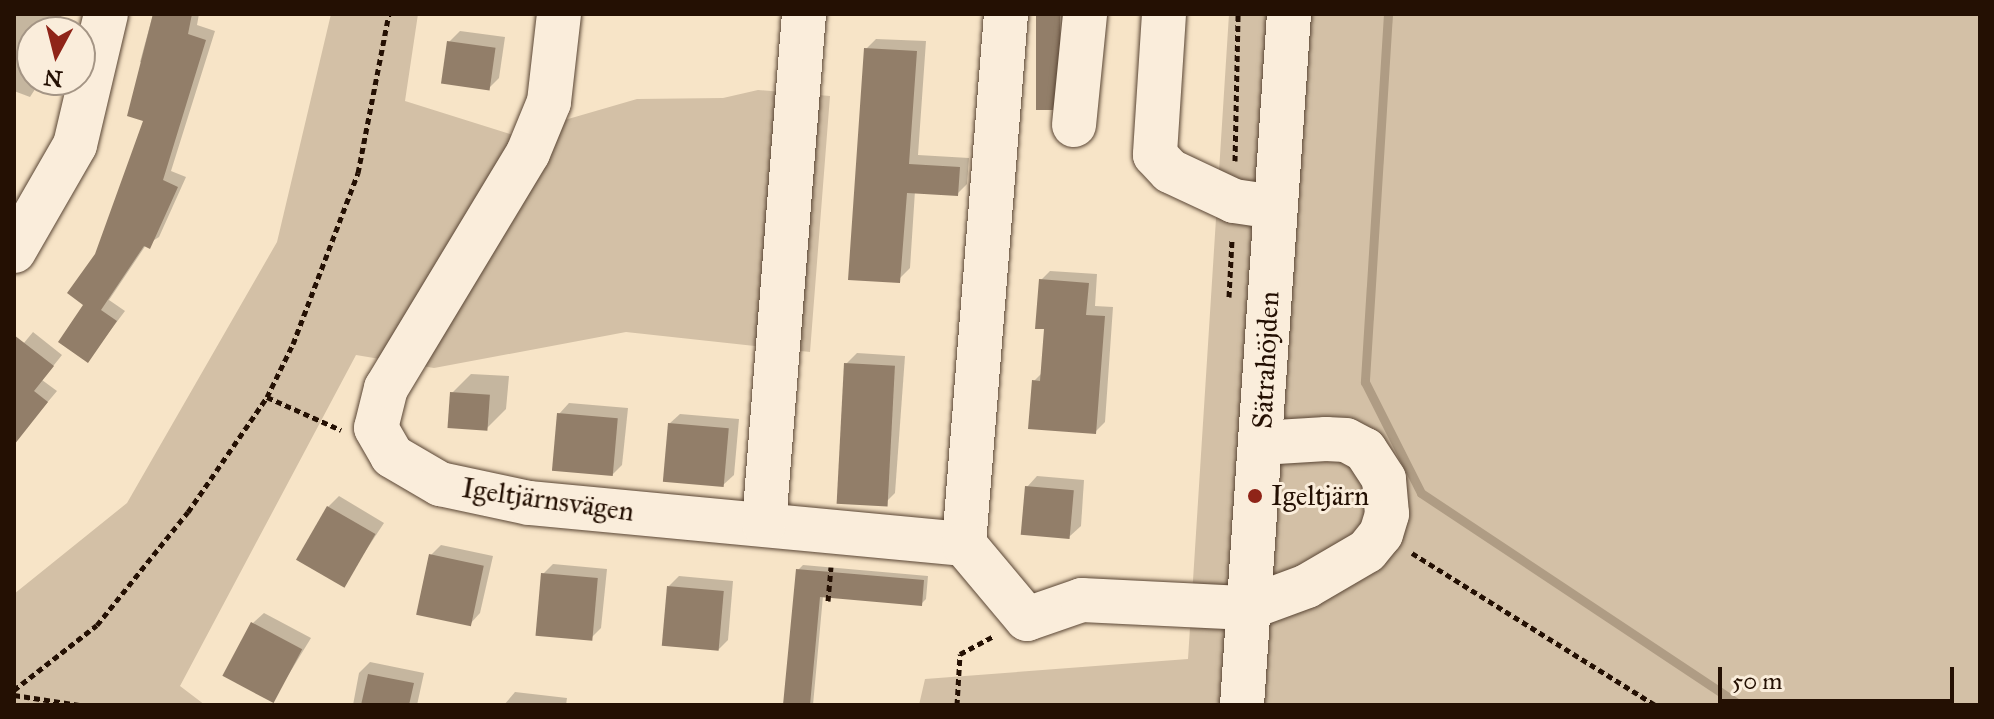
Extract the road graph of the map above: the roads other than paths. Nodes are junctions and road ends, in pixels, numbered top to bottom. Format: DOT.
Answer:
graph roads {
  1 [pos="106,14"];
  2 [pos="559,14"];
  3 [pos="804,14"];
  4 [pos="1006,14"];
  5 [pos="1085,14"];
  6 [pos="1164,14"];
  7 [pos="1289,14"];
  8 [pos="1074,125"];
  9 [pos="1254,204"];
  10 [pos="14,251"];
  11 [pos="1260,443"];
  12 [pos="764,524"];
  13 [pos="964,544"];
  14 [pos="1248,608"];
  15 [pos="1242,705"];
  1 -- 10 [label="street"];
  2 -- 12 [label="street, Igeltjärnsvägen"];
  3 -- 12 [label="street"];
  4 -- 13 [label="street"];
  5 -- 8 [label="street"];
  6 -- 9 [label="street"];
  7 -- 9 [label="street, Sätrahöjden"];
  9 -- 11 [label="street, Sätrahöjden"];
  11 -- 14 [label="street, Sätrahöjden"];
  11 -- 14 [label="street"];
  12 -- 13 [label="street, Igeltjärnsvägen"];
  13 -- 14 [label="street"];
  14 -- 15 [label="street, Sätrahöjden"];
}
